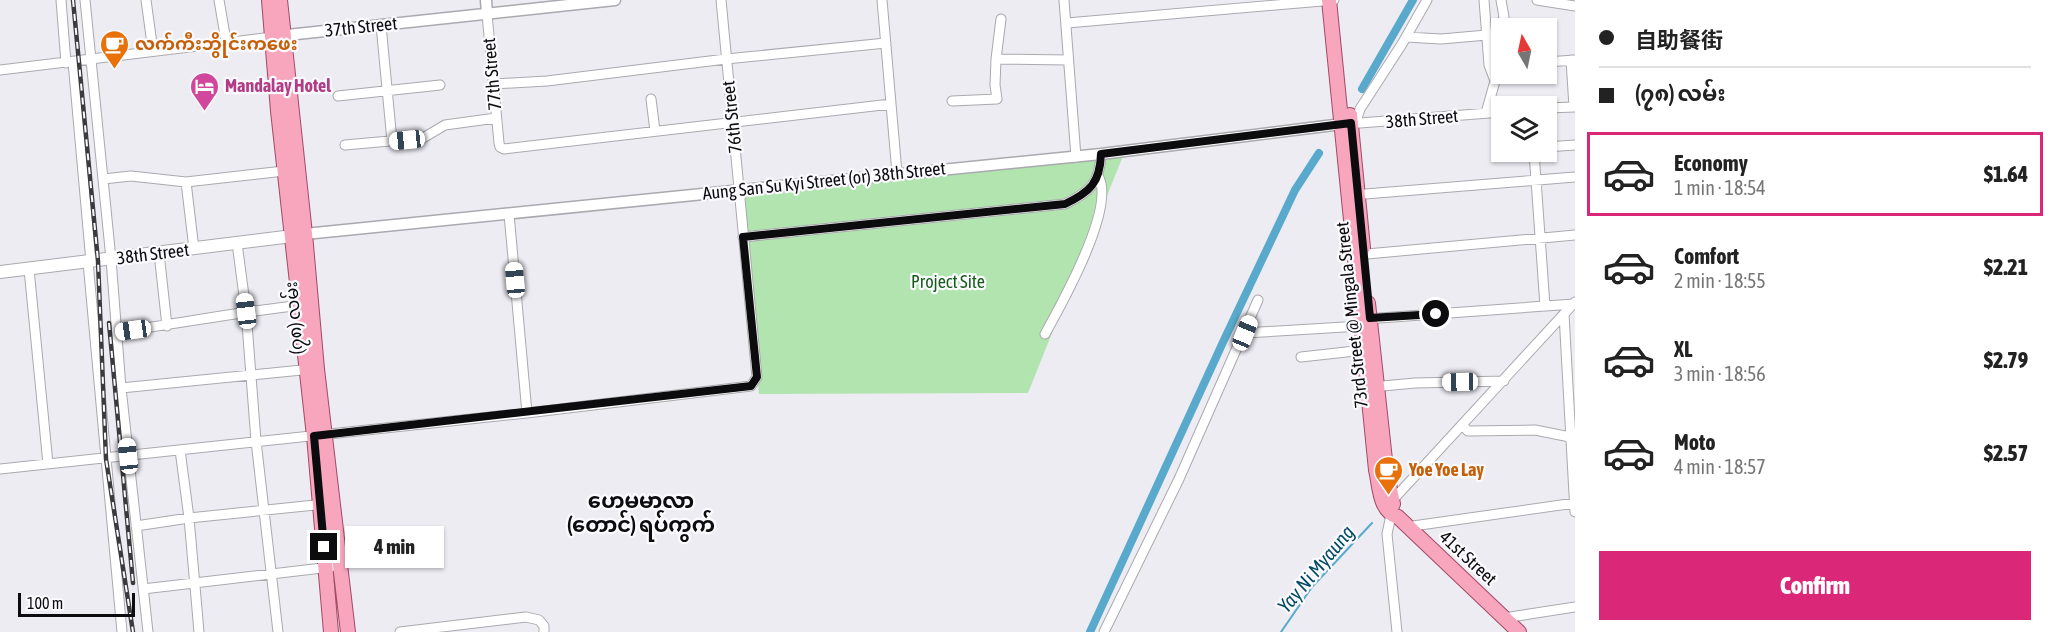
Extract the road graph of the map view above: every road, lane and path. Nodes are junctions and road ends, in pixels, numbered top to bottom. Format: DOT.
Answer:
graph roads {
  1 [pos="61,0"];
  2 [pos="85,0"];
  3 [pos="146,0"];
  4 [pos="219,0"];
  5 [pos="269,0"];
  6 [pos="280,0"];
  7 [pos="486,0"];
  8 [pos="615,0"];
  9 [pos="721,0"];
  10 [pos="882,0"];
  11 [pos="1064,0"];
  12 [pos="1329,0"];
  13 [pos="1336,0"];
  14 [pos="1427,0"];
  15 [pos="1484,0"];
  16 [pos="1501,0"];
  17 [pos="1537,0"];
  18 [pos="547,4"];
  19 [pos="1575,6"];
  20 [pos="487,14"];
  21 [pos="1504,18"];
  22 [pos="1001,19"];
  23 [pos="1067,23"];
  24 [pos="381,25"];
  25 [pos="1487,35"];
  26 [pos="277,36"];
  27 [pos="1406,37"];
  28 [pos="226,41"];
  29 [pos="886,43"];
  30 [pos="153,51"];
  31 [pos="91,59"];
  32 [pos="726,59"];
  33 [pos="996,59"];
  34 [pos="1068,60"];
  35 [pos="1573,60"];
  36 [pos="1557,61"];
  37 [pos="69,63"];
  38 [pos="0,70"];
  39 [pos="1491,74"];
  40 [pos="494,84"];
  41 [pos="1494,84"];
  42 [pos="440,85"];
  43 [pos="387,91"];
  44 [pos="338,96"];
  45 [pos="651,99"];
  46 [pos="952,101"];
  47 [pos="891,104"];
  48 [pos="1574,107"];
  49 [pos="1557,108"];
  50 [pos="1486,113"];
  51 [pos="1491,113"];
  52 [pos="496,118"];
  53 [pos="733,122"];
  54 [pos="1349,124"];
  55 [pos="655,131"];
  56 [pos="392,141"];
  57 [pos="345,145"];
  58 [pos="1575,145"];
  59 [pos="1557,146"];
  60 [pos="1101,154"];
  61 [pos="1076,157"];
  62 [pos="1534,162"];
  63 [pos="284,171"];
  64 [pos="897,173"];
  65 [pos="1098,176"];
  66 [pos="1575,177"];
  67 [pos="103,179"];
  68 [pos="1535,180"];
  69 [pos="186,183"];
  70 [pos="740,190"];
  71 [pos="1353,196"];
  72 [pos="509,214"];
  73 [pos="298,235"];
  74 [pos="1575,235"];
  75 [pos="743,237"];
  76 [pos="1540,237"];
  77 [pos="237,243"];
  78 [pos="194,249"];
  79 [pos="159,253"];
  80 [pos="1359,254"];
  81 [pos="111,259"];
  82 [pos="89,262"];
  83 [pos="29,269"];
  84 [pos="0,272"];
  85 [pos="1258,300"];
  86 [pos="1574,304"];
  87 [pos="305,305"];
  88 [pos="1545,306"];
  89 [pos="246,311"];
  90 [pos="1564,314"];
  91 [pos="1364,321"];
  92 [pos="167,326"];
  93 [pos="117,332"];
  94 [pos="1245,333"];
  95 [pos="1045,334"];
  96 [pos="1364,350"];
  97 [pos="1301,357"];
  98 [pos="312,369"];
  99 [pos="250,375"];
  100 [pos="1504,381"];
  101 [pos="1372,387"];
  102 [pos="121,388"];
  103 [pos="527,413"];
  104 [pos="1463,426"];
  105 [pos="320,435"];
  106 [pos="1570,437"];
  107 [pos="256,441"];
  108 [pos="180,450"];
  109 [pos="128,456"];
  110 [pos="106,459"];
  111 [pos="48,464"];
  112 [pos="0,469"];
  113 [pos="1574,471"];
  114 [pos="1575,503"];
  115 [pos="327,504"];
  116 [pos="265,510"];
  117 [pos="1575,512"];
  118 [pos="1394,514"];
  119 [pos="189,518"];
  120 [pos="136,526"];
  121 [pos="341,567"];
  122 [pos="325,568"];
  123 [pos="272,573"];
  124 [pos="195,583"];
  125 [pos="143,589"];
  126 [pos="1575,607"];
  127 [pos="1504,618"];
  128 [pos="480,627"];
  129 [pos="122,632"];
  130 [pos="148,632"];
  131 [pos="199,632"];
  132 [pos="278,632"];
  133 [pos="331,632"];
  134 [pos="348,632"];
  135 [pos="400,632"];
  136 [pos="544,632"];
  137 [pos="1104,632"];
  138 [pos="1397,632"];
  139 [pos="1519,632"];
  1 -- 37 [label="street"];
  2 -- 31 [label="street"];
  3 -- 30 [label="street"];
  4 -- 28 [label="street"];
  5 -- 26 [label="main road, (၇၈) လမ်း"];
  6 -- 26 [label="main road, (၇၈) လမ်း"];
  7 -- 20 [label="street, 77th Street"];
  8 -- 18 [label="street, 37th Street"];
  9 -- 32 [label="street, 76th Street"];
  10 -- 29 [label="street"];
  11 -- 23 [label="street"];
  12 -- 13 [label="street"];
  12 -- 23 [label="street"];
  12 -- 54 [label="main road, 73rd Street @ Mingala Street"];
  13 -- 54 [label="main road, 73rd Street @ Mingala Street"];
  14 -- 27 [label="street"];
  15 -- 25 [label="street"];
  16 -- 21 [label="street"];
  17 -- 19 [label="street"];
  18 -- 20 [label="street, 37th Street"];
  20 -- 24 [label="street, 37th Street"];
  20 -- 40 [label="street, 77th Street"];
  22 -- 33 [label="street"];
  23 -- 34 [label="street"];
  24 -- 26 [label="street, 37th Street"];
  24 -- 43 [label="street"];
  25 -- 27 [label="street"];
  25 -- 39 [label="street"];
  26 -- 28 [label="street, 37th Street"];
  26 -- 63 [label="main road, (၇၈) လမ်း"];
  26 -- 73 [label="main road, (၇၈) လမ်း"];
  27 -- 54 [label="street"];
  28 -- 30 [label="street, 37th Street"];
  29 -- 32 [label="street"];
  29 -- 47 [label="street"];
  30 -- 31 [label="street, 37th Street"];
  31 -- 37 [label="street, 37th Street"];
  31 -- 67 [label="street"];
  32 -- 40 [label="street"];
  32 -- 53 [label="street, 76th Street"];
  33 -- 34 [label="street"];
  33 -- 46 [label="street"];
  34 -- 61 [label="street"];
  35 -- 36 [label="street"];
  35 -- 48 [label="street"];
  37 -- 38 [label="street, 37th Street"];
  37 -- 82 [label="street"];
  40 -- 52 [label="street, 77th Street"];
  41 -- 50 [label="street"];
  42 -- 43 [label="street"];
  43 -- 44 [label="street"];
  43 -- 56 [label="street"];
  45 -- 55 [label="street"];
  47 -- 53 [label="street"];
  47 -- 64 [label="street"];
  48 -- 49 [label="street"];
  50 -- 51 [label="street, 38th Street"];
  50 -- 54 [label="street, 38th Street"];
  52 -- 55 [label="street, 77th Street"];
  52 -- 56 [label="street"];
  53 -- 55 [label="street"];
  53 -- 70 [label="street, 76th Street"];
  54 -- 60 [label="street, Aung San Su Kyi Street (or) 38th Street"];
  54 -- 71 [label="main road, 73rd Street @ Mingala Street"];
  56 -- 57 [label="street"];
  58 -- 59 [label="street"];
  60 -- 61 [label="street, Aung San Su Kyi Street (or) 38th Street"];
  60 -- 65 [label="street"];
  61 -- 64 [label="street, Aung San Su Kyi Street (or) 38th Street"];
  62 -- 68 [label="street"];
  63 -- 69 [label="street"];
  63 -- 73 [label="main road, (၇၈) လမ်း"];
  64 -- 70 [label="street, Aung San Su Kyi Street (or) 38th Street"];
  65 -- 75 [label="street"];
  65 -- 95 [label="street"];
  66 -- 68 [label="street"];
  67 -- 69 [label="street"];
  67 -- 81 [label="street"];
  68 -- 71 [label="street"];
  68 -- 76 [label="street"];
  69 -- 78 [label="street"];
  70 -- 72 [label="street, Aung San Su Kyi Street (or) 38th Street"];
  70 -- 75 [label="street, 76th Street"];
  71 -- 80 [label="main road, 73rd Street @ Mingala Street"];
  72 -- 73 [label="street, Aung San Su Kyi Street (or) 38th Street"];
  72 -- 103 [label="street"];
  73 -- 77 [label="main road, 38th Street"];
  73 -- 87 [label="main road, (၇၈) လမ်း"];
  74 -- 76 [label="street"];
  75 -- 103 [label="street, 76th Street"];
  76 -- 80 [label="street"];
  76 -- 88 [label="street"];
  77 -- 78 [label="main road, 38th Street"];
  77 -- 89 [label="street"];
  78 -- 79 [label="main road, 38th Street"];
  79 -- 81 [label="main road, 38th Street"];
  79 -- 92 [label="street"];
  80 -- 91 [label="main road, 73rd Street @ Mingala Street"];
  81 -- 82 [label="main road, 38th Street"];
  81 -- 93 [label="street"];
  82 -- 83 [label="main road, 38th Street"];
  82 -- 110 [label="street"];
  83 -- 84 [label="main road, 38th Street"];
  83 -- 111 [label="street"];
  85 -- 94 [label="street"];
  86 -- 88 [label="street"];
  86 -- 90 [label="street"];
  87 -- 89 [label="street"];
  87 -- 98 [label="main road, (၇၈) လမ်း"];
  88 -- 91 [label="street"];
  89 -- 92 [label="street"];
  89 -- 99 [label="street"];
  90 -- 100 [label="street"];
  90 -- 106 [label="street"];
  91 -- 94 [label="street"];
  91 -- 96 [label="main road, 73rd Street @ Mingala Street"];
  91 -- 101 [label="main road, 73rd Street @ Mingala Street"];
  92 -- 93 [label="street"];
  93 -- 102 [label="street"];
  94 -- 137 [label="street"];
  96 -- 97 [label="street"];
  96 -- 101 [label="main road, 73rd Street @ Mingala Street"];
  98 -- 99 [label="street"];
  98 -- 105 [label="main road, (၇၈) လမ်း"];
  99 -- 102 [label="street"];
  99 -- 107 [label="street"];
  100 -- 101 [label="street"];
  100 -- 104 [label="street"];
  101 -- 118 [label="main road, 73rd Street @ Mingala Street"];
  102 -- 109 [label="street"];
  103 -- 105 [label="street"];
  104 -- 106 [label="street"];
  104 -- 118 [label="street"];
  105 -- 107 [label="street"];
  105 -- 115 [label="main road, (၇၈) လမ်း"];
  106 -- 113 [label="street"];
  107 -- 108 [label="street"];
  107 -- 116 [label="street"];
  108 -- 109 [label="street"];
  108 -- 119 [label="street"];
  109 -- 110 [label="street"];
  109 -- 120 [label="street"];
  110 -- 111 [label="street"];
  110 -- 129 [label="street"];
  111 -- 112 [label="street"];
  113 -- 114 [label="street"];
  114 -- 117 [label="street"];
  114 -- 118 [label="street"];
  115 -- 116 [label="street"];
  115 -- 121 [label="main road, (၇၈) လမ်း"];
  115 -- 122 [label="main road, (၇၈) လမ်း"];
  116 -- 119 [label="street"];
  116 -- 123 [label="street"];
  118 -- 127 [label="main road, 41st Street"];
  118 -- 138 [label="street"];
  119 -- 120 [label="street"];
  119 -- 124 [label="street"];
  120 -- 125 [label="street"];
  121 -- 122 [label="street"];
  121 -- 134 [label="main road, (၇၈) လမ်း"];
  122 -- 123 [label="street"];
  122 -- 133 [label="main road, (၇၈) လမ်း"];
  123 -- 124 [label="street"];
  123 -- 132 [label="street"];
  124 -- 125 [label="street"];
  124 -- 131 [label="street"];
  125 -- 130 [label="street"];
  126 -- 127 [label="street"];
  127 -- 139 [label="main road, 41st Street"];
  128 -- 135 [label="street"];
  128 -- 136 [label="street"];
}
